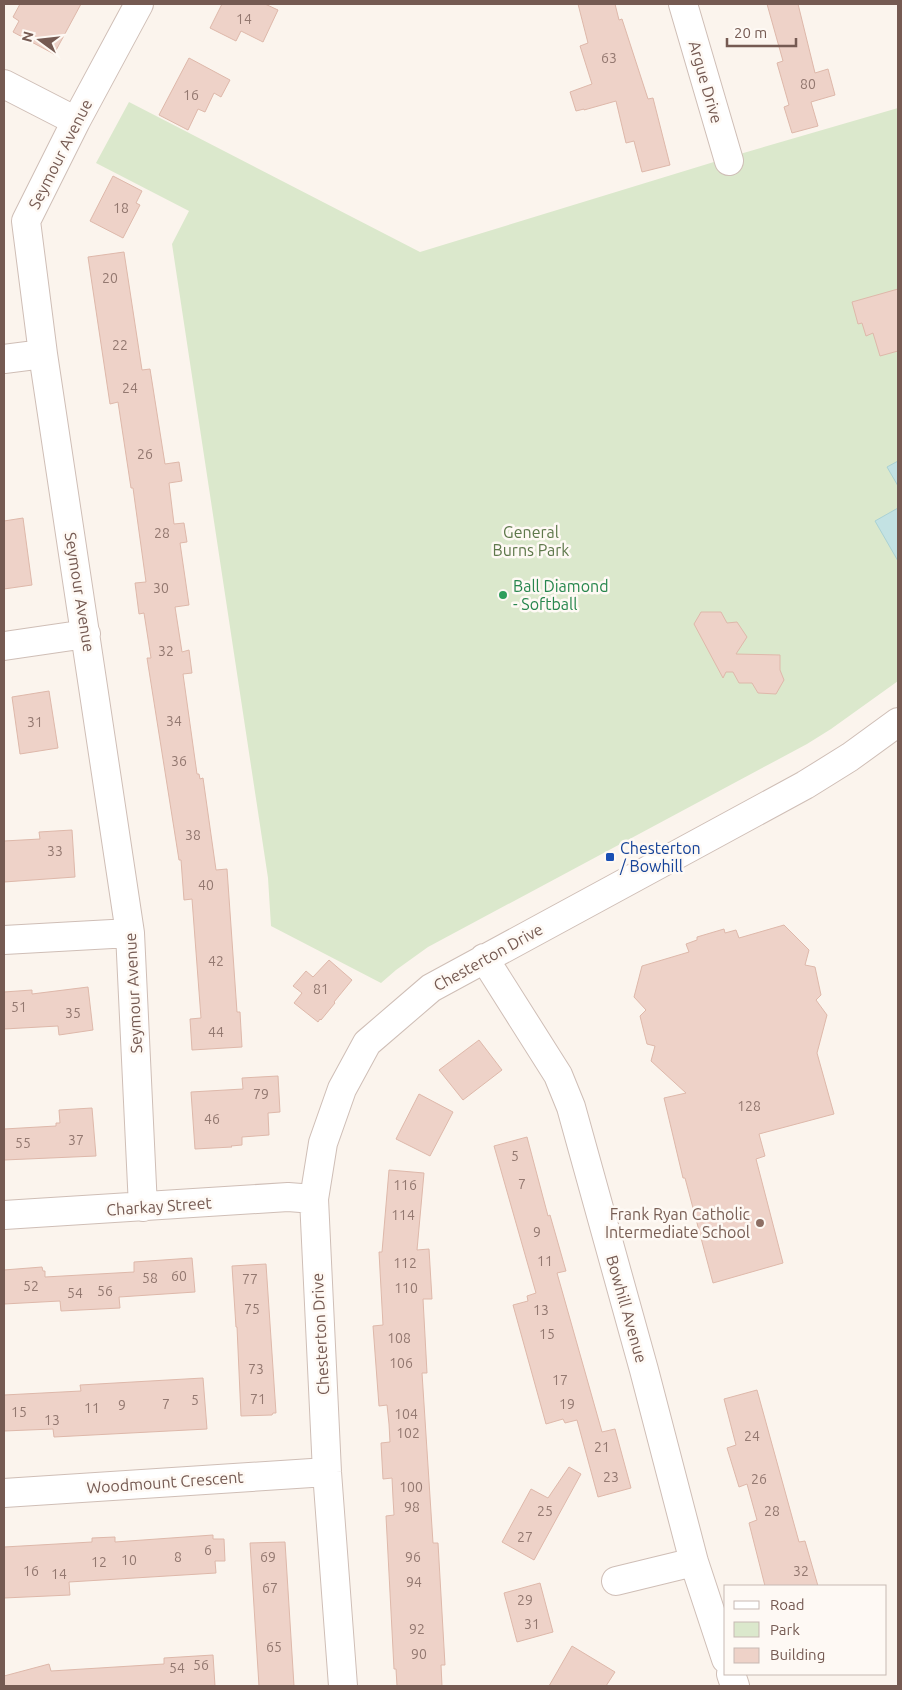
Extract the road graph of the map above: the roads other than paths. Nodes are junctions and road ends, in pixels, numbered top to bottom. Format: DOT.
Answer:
graph roads {
  1 [pos="138,4"];
  2 [pos="683,4"];
  3 [pos="4,84"];
  4 [pos="76,121"];
  5 [pos="729,160"];
  6 [pos="43,354"];
  7 [pos="4,359"];
  8 [pos="86,634"];
  9 [pos="4,646"];
  10 [pos="898,722"];
  11 [pos="130,933"];
  12 [pos="4,940"];
  13 [pos="484,958"];
  14 [pos="314,1199"];
  15 [pos="143,1207"];
  16 [pos="4,1215"];
  17 [pos="326,1472"];
  18 [pos="4,1493"];
  19 [pos="694,1562"];
  20 [pos="616,1581"];
  21 [pos="724,1653"];
  22 [pos="343,1686"];
  1 -- 4 [label="street, Seymour Avenue"];
  2 -- 5 [label="street, Argue Drive"];
  3 -- 4 [label="street"];
  4 -- 6 [label="street, Seymour Avenue"];
  6 -- 7 [label="street"];
  6 -- 8 [label="street, Seymour Avenue"];
  8 -- 9 [label="street"];
  8 -- 11 [label="street, Seymour Avenue"];
  10 -- 13 [label="street, Chesterton Drive"];
  11 -- 12 [label="street"];
  11 -- 15 [label="street, Seymour Avenue"];
  13 -- 14 [label="street, Chesterton Drive"];
  13 -- 19 [label="street, Bowhill Avenue"];
  14 -- 15 [label="street, Charkay Street"];
  14 -- 17 [label="street, Chesterton Drive"];
  15 -- 16 [label="street, Charkay Street"];
  17 -- 18 [label="street, Woodmount Crescent"];
  17 -- 22 [label="street, Chesterton Drive"];
  19 -- 20 [label="street"];
  19 -- 21 [label="street, Bowhill Avenue"];
}
